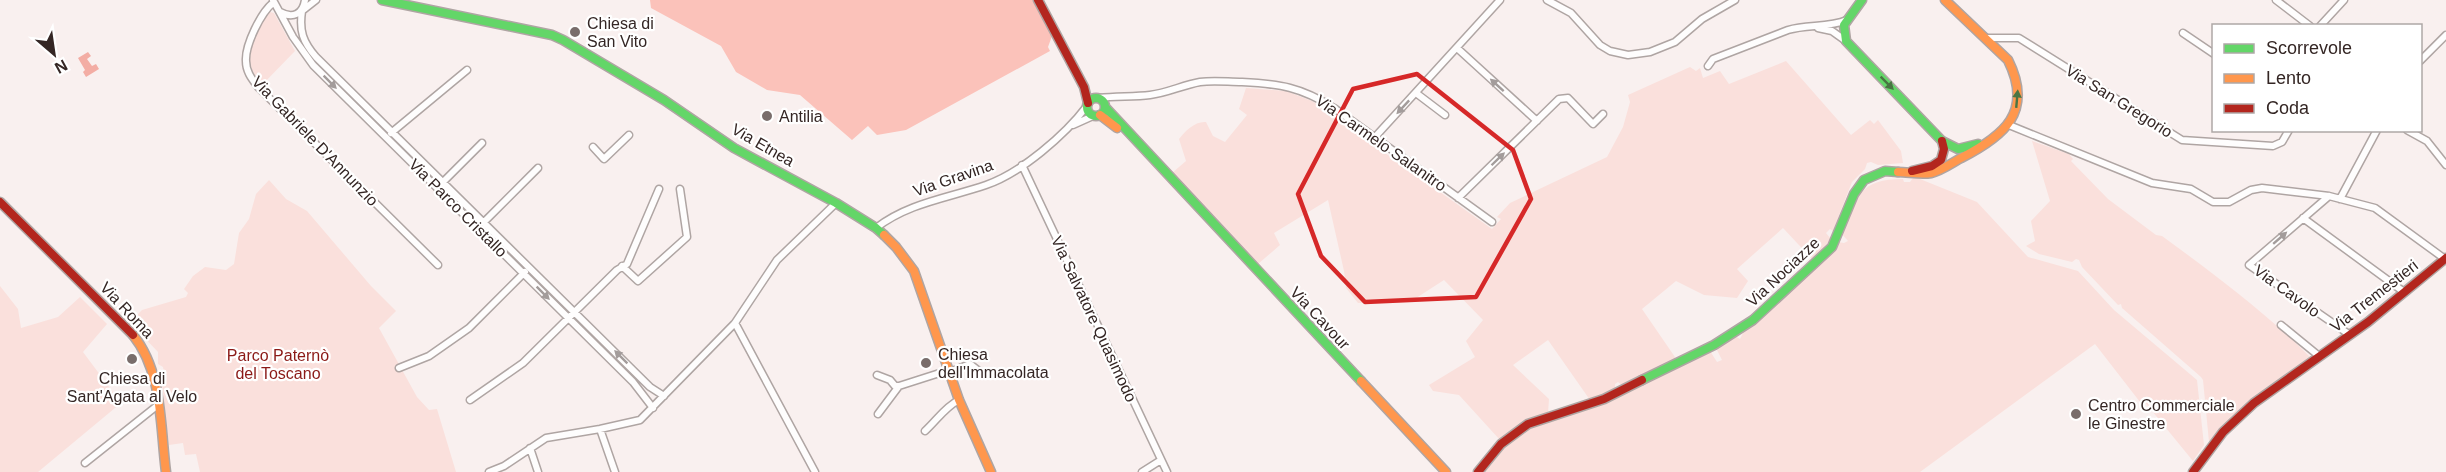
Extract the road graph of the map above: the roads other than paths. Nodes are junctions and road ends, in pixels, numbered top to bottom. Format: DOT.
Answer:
graph roads {
  1 [pos="305,0"];
  2 [pos="316,0"];
  3 [pos="382,0"];
  4 [pos="1038,0"];
  5 [pos="1500,0"];
  6 [pos="1547,0"];
  7 [pos="1735,0"];
  8 [pos="1861,0"];
  9 [pos="1945,0"];
  10 [pos="2276,0"];
  11 [pos="2344,0"];
  12 [pos="274,1"];
  13 [pos="302,11"];
  14 [pos="279,12"];
  15 [pos="1847,20"];
  16 [pos="2307,24"];
  17 [pos="2322,24"];
  18 [pos="1808,26"];
  19 [pos="2183,33"];
  20 [pos="2446,35"];
  21 [pos="1985,38"];
  22 [pos="1846,41"];
  23 [pos="1457,48"];
  24 [pos="2212,53"];
  25 [pos="2422,60"];
  26 [pos="1707,66"];
  27 [pos="467,70"];
  28 [pos="1416,93"];
  29 [pos="1120,95"];
  30 [pos="1092,101"];
  31 [pos="1101,111"];
  32 [pos="1603,114"];
  33 [pos="1445,115"];
  34 [pos="1537,121"];
  35 [pos="2009,125"];
  36 [pos="1065,130"];
  37 [pos="392,132"];
  38 [pos="2288,132"];
  39 [pos="2376,132"];
  40 [pos="2411,132"];
  41 [pos="629,135"];
  42 [pos="386,137"];
  43 [pos="1375,137"];
  44 [pos="1942,141"];
  45 [pos="1987,141"];
  46 [pos="482,143"];
  47 [pos="593,147"];
  48 [pos="1022,165"];
  49 [pos="2446,165"];
  50 [pos="538,168"];
  51 [pos="1909,172"];
  52 [pos="443,182"];
  53 [pos="659,189"];
  54 [pos="680,189"];
  55 [pos="2329,196"];
  56 [pos="1458,198"];
  57 [pos="2340,198"];
  58 [pos="0,202"];
  59 [pos="836,203"];
  60 [pos="2303,218"];
  61 [pos="484,222"];
  62 [pos="1492,222"];
  63 [pos="876,228"];
  64 [pos="2445,258"];
  65 [pos="438,265"];
  66 [pos="622,266"];
  67 [pos="529,267"];
  68 [pos="524,273"];
  69 [pos="2404,292"];
  70 [pos="574,311"];
  71 [pos="568,317"];
  72 [pos="735,323"];
  73 [pos="2281,325"];
  74 [pos="2350,335"];
  75 [pos="2319,356"];
  76 [pos="399,368"];
  77 [pos="949,371"];
  78 [pos="979,371"];
  79 [pos="878,375"];
  80 [pos="899,386"];
  81 [pos="664,396"];
  82 [pos="470,400"];
  83 [pos="959,400"];
  84 [pos="158,405"];
  85 [pos="653,408"];
  86 [pos="878,414"];
  87 [pos="600,429"];
  88 [pos="925,431"];
  89 [pos="530,448"];
  90 [pos="1161,460"];
  91 [pos="2202,460"];
  92 [pos="85,463"];
  93 [pos="166,472"];
  94 [pos="489,472"];
  95 [pos="537,472"];
  96 [pos="615,472"];
  97 [pos="815,472"];
  98 [pos="990,472"];
  99 [pos="1142,472"];
  100 [pos="1167,472"];
  101 [pos="1444,472"];
  102 [pos="1479,472"];
  103 [pos="2193,472"];
  104 [pos="2202,472"];
  1 -- 13 [label="street, Via Parco Cristallo"];
  2 -- 13 [label="street"];
  3 -- 59 [label="street, Via Etnea"];
  4 -- 30 [label="street"];
  5 -- 23 [label="street"];
  6 -- 7 [label="street"];
  8 -- 15 [label="street"];
  9 -- 21 [label="street"];
  10 -- 16 [label="street"];
  11 -- 17 [label="street"];
  12 -- 14 [label="street, Via Parco Cristallo"];
  12 -- 65 [label="street, Via Gabriele D'Annunzio"];
  13 -- 14 [label="street"];
  13 -- 37 [label="street, Via Parco Cristallo"];
  14 -- 42 [label="street, Via Parco Cristallo, one-way"];
  15 -- 18 [label="street"];
  15 -- 22 [label="street"];
  18 -- 22 [label="street"];
  18 -- 26 [label="street"];
  19 -- 24 [label="street"];
  20 -- 25 [label="street"];
  35 -- 21 [label="street, one-way"];
  21 -- 38 [label="street, Via San Gregorio"];
  22 -- 44 [label="street, one-way"];
  23 -- 28 [label="street"];
  34 -- 23 [label="street, one-way"];
  27 -- 37 [label="street"];
  28 -- 33 [label="street"];
  28 -- 43 [label="street, one-way"];
  29 -- 30 [label="street, Via Carmelo Salanitro"];
  29 -- 31 [label="street"];
  29 -- 43 [label="street, Via Carmelo Salanitro"];
  30 -- 31 [label="street"];
  30 -- 31 [label="street"];
  30 -- 36 [label="street"];
  31 -- 36 [label="street"];
  31 -- 101 [label="street, Via Cavour"];
  32 -- 34 [label="street"];
  56 -- 34 [label="street, one-way"];
  35 -- 45 [label="street, Via Nociazze"];
  35 -- 55 [label="street"];
  36 -- 48 [label="street, Via Gravina"];
  37 -- 42 [label="street"];
  37 -- 52 [label="street, Via Parco Cristallo"];
  39 -- 57 [label="street"];
  40 -- 49 [label="street"];
  41 -- 47 [label="street"];
  42 -- 68 [label="street, Via Parco Cristallo"];
  43 -- 56 [label="street, Via Carmelo Salanitro"];
  44 -- 45 [label="street"];
  44 -- 51 [label="street"];
  45 -- 51 [label="street, Via Nociazze"];
  46 -- 52 [label="street"];
  48 -- 63 [label="street, Via Gravina"];
  48 -- 90 [label="street, Via Salvatore Quasimodo"];
  50 -- 61 [label="street"];
  51 -- 102 [label="street, Via Nociazze"];
  52 -- 61 [label="street, Via Parco Cristallo"];
  53 -- 66 [label="street"];
  54 -- 66 [label="street"];
  55 -- 57 [label="street"];
  55 -- 60 [label="street, Via Cavolo"];
  56 -- 62 [label="street, Via Carmelo Salanitro"];
  57 -- 64 [label="street"];
  58 -- 84 [label="street, Via Roma"];
  59 -- 63 [label="street, Via Etnea"];
  59 -- 72 [label="street"];
  60 -- 69 [label="street"];
  74 -- 60 [label="street, Via Cavolo, one-way"];
  61 -- 67 [label="street, Via Parco Cristallo"];
  63 -- 77 [label="street, Via Etnea"];
  64 -- 69 [label="street, Via Tremestieri"];
  66 -- 70 [label="street"];
  67 -- 68 [label="street"];
  67 -- 70 [label="street, Via Parco Cristallo"];
  68 -- 71 [label="street, Via Parco Cristallo, one-way"];
  68 -- 76 [label="street"];
  69 -- 74 [label="street, Via Tremestieri"];
  70 -- 71 [label="street"];
  81 -- 70 [label="street, Via Parco Cristallo, one-way"];
  71 -- 82 [label="street"];
  71 -- 85 [label="street, Via Parco Cristallo"];
  72 -- 81 [label="street"];
  72 -- 97 [label="street"];
  73 -- 75 [label="street"];
  74 -- 75 [label="street, Via Tremestieri"];
  75 -- 91 [label="street, Via Tremestieri"];
  77 -- 78 [label="street"];
  77 -- 80 [label="street"];
  77 -- 83 [label="street, Via Etnea"];
  79 -- 80 [label="street"];
  80 -- 86 [label="street"];
  81 -- 85 [label="street"];
  83 -- 88 [label="street"];
  83 -- 98 [label="street, Via Etnea"];
  84 -- 92 [label="street"];
  84 -- 93 [label="street, Via Roma"];
  85 -- 87 [label="street"];
  87 -- 89 [label="street"];
  87 -- 96 [label="street"];
  89 -- 94 [label="street"];
  89 -- 95 [label="street"];
  90 -- 99 [label="street"];
  90 -- 100 [label="street, Via Salvatore Quasimodo"];
  91 -- 103 [label="street, Via Tremestieri"];
  91 -- 104 [label="street"];
}
